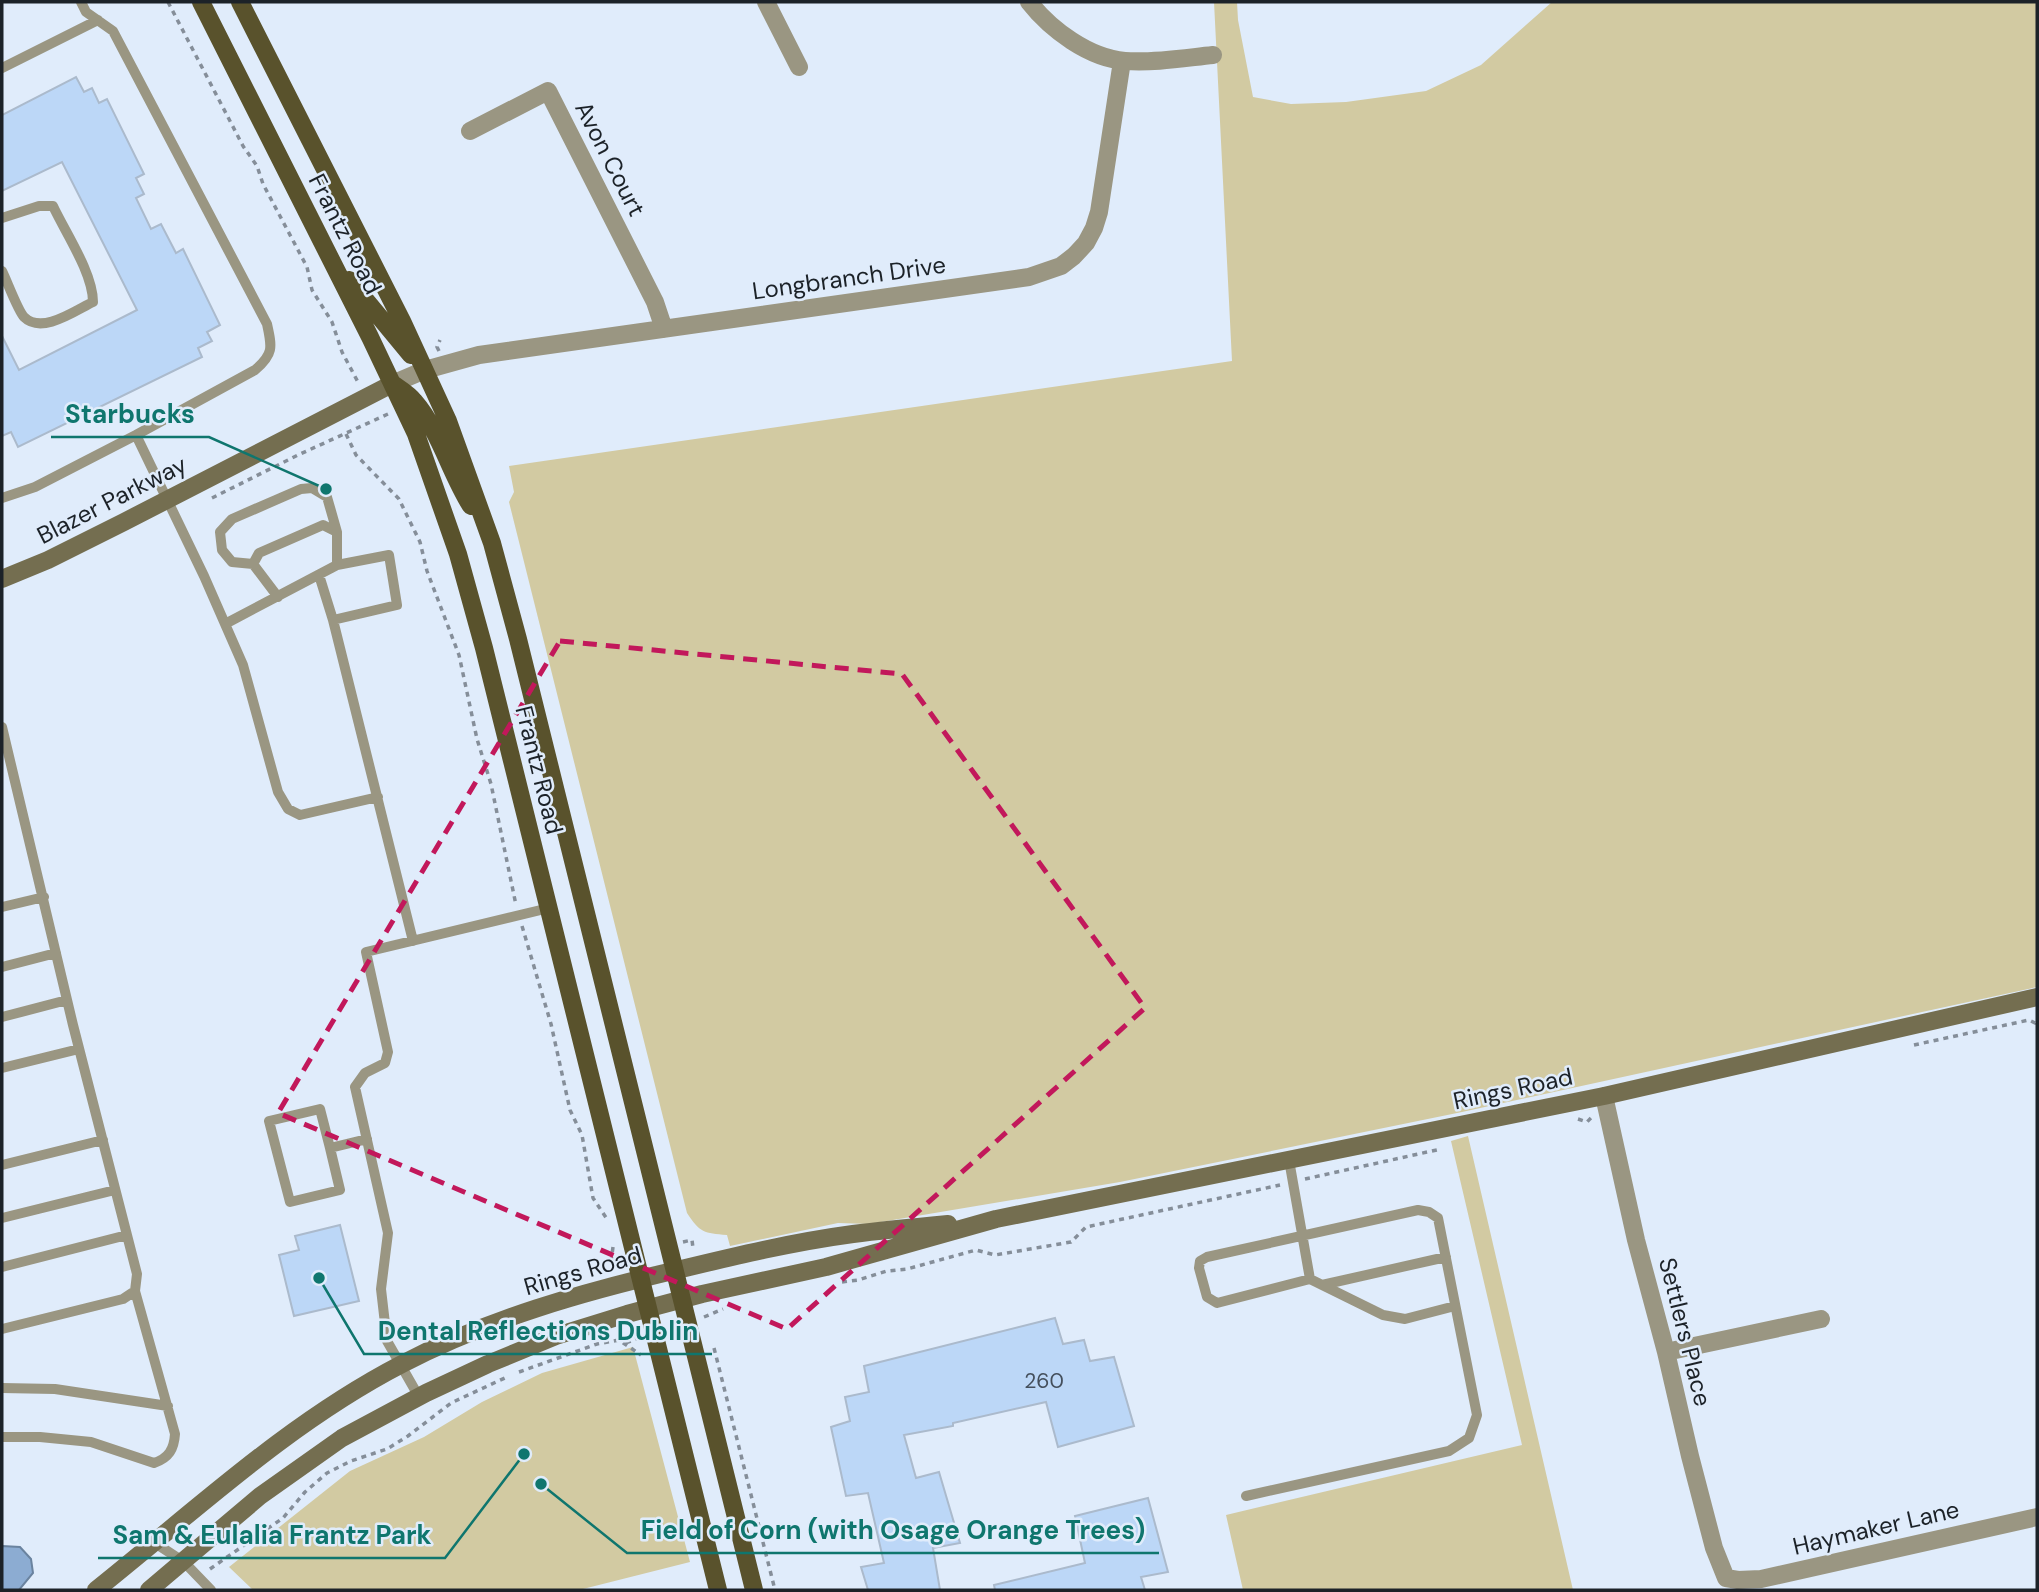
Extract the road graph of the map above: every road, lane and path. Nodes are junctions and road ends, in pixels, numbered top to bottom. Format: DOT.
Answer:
graph roads {
  1 [pos="81,2"];
  2 [pos="168,2"];
  3 [pos="201,2"];
  4 [pos="240,2"];
  5 [pos="766,2"];
  6 [pos="1030,2"];
  7 [pos="98,20"];
  8 [pos="1213,55"];
  9 [pos="1122,61"];
  10 [pos="799,67"];
  11 [pos="2,68"];
  12 [pos="470,131"];
  13 [pos="2,218"];
  14 [pos="327,253"];
  15 [pos="2,271"];
  16 [pos="664,329"];
  17 [pos="425,370"];
  18 [pos="392,384"];
  19 [pos="366,398"];
  20 [pos="376,421"];
  21 [pos="346,434"];
  22 [pos="136,435"];
  23 [pos="2,498"];
  24 [pos="167,500"];
  25 [pos="487,529"];
  26 [pos="337,532"];
  27 [pos="253,564"];
  28 [pos="337,565"];
  29 [pos="318,575"];
  30 [pos="2,579"];
  31 [pos="278,597"];
  32 [pos="333,620"];
  33 [pos="225,624"];
  34 [pos="2,727"];
  35 [pos="6,761"];
  36 [pos="378,797"];
  37 [pos="44,897"];
  38 [pos="2,906"];
  39 [pos="549,908"];
  40 [pos="519,915"];
  41 [pos="413,940"];
  42 [pos="56,953"];
  43 [pos="2,967"];
  44 [pos="2037,997"];
  45 [pos="67,1000"];
  46 [pos="2,1017"];
  47 [pos="2037,1020"];
  48 [pos="1910,1046"];
  49 [pos="79,1049"];
  50 [pos="2,1068"];
  51 [pos="1604,1096"];
  52 [pos="1607,1114"];
  53 [pos="1566,1121"];
  54 [pos="367,1139"];
  55 [pos="103,1140"];
  56 [pos="1452,1146"];
  57 [pos="330,1148"];
  58 [pos="1289,1160"];
  59 [pos="2,1165"];
  60 [pos="1293,1182"];
  61 [pos="116,1190"];
  62 [pos="2,1218"];
  63 [pos="996,1219"];
  64 [pos="608,1223"];
  65 [pos="127,1236"];
  66 [pos="1303,1236"];
  67 [pos="613,1244"];
  68 [pos="1446,1257"];
  69 [pos="2,1267"];
  70 [pos="675,1270"];
  71 [pos="641,1278"];
  72 [pos="1310,1279"];
  73 [pos="619,1283"];
  74 [pos="836,1283"];
  75 [pos="1321,1285"];
  76 [pos="135,1291"];
  77 [pos="683,1299"];
  78 [pos="1455,1306"];
  79 [pos="733,1307"];
  80 [pos="648,1308"];
  81 [pos="626,1314"];
  82 [pos="1821,1319"];
  83 [pos="689,1321"];
  84 [pos="2,1329"];
  85 [pos="653,1331"];
  86 [pos="712,1341"];
  87 [pos="626,1343"];
  88 [pos="1666,1352"];
  89 [pos="400,1365"];
  90 [pos="2,1388"];
  91 [pos="419,1397"];
  92 [pos="168,1406"];
  93 [pos="2,1437"];
  94 [pos="1246,1496"];
  95 [pos="2037,1517"];
  96 [pos="155,1543"];
  97 [pos="184,1563"];
  98 [pos="199,1577"];
  99 [pos="1726,1578"];
  100 [pos="96,1590"];
  101 [pos="149,1590"];
  102 [pos="211,1590"];
  103 [pos="718,1590"];
  104 [pos="754,1590"];
  105 [pos="775,1590"];
  1 -- 7 [label="lane"];
  2 -- 19 [label="path"];
  3 -- 14 [label="main road, Frantz Road"];
  4 -- 17 [label="main road, Frantz Road"];
  5 -- 10 [label="street"];
  6 -- 9 [label="street"];
  7 -- 11 [label="lane"];
  7 -- 22 [label="lane"];
  8 -- 9 [label="street"];
  9 -- 16 [label="street, Longbranch Drive"];
  12 -- 16 [label="street, Avon Court"];
  13 -- 15 [label="lane"];
  14 -- 17 [label="main road"];
  14 -- 18 [label="main road, Frantz Road"];
  16 -- 17 [label="street, Longbranch Drive"];
  17 -- 18 [label="street, Longbranch Drive"];
  17 -- 25 [label="main road, Frantz Road"];
  18 -- 19 [label="main road, Blazer Parkway"];
  18 -- 25 [label="main road"];
  18 -- 39 [label="main road, Frantz Road"];
  19 -- 20 [label="path"];
  19 -- 24 [label="main road, Blazer Parkway"];
  21 -- 40 [label="path"];
  22 -- 23 [label="lane"];
  22 -- 24 [label="lane"];
  24 -- 30 [label="main road, Blazer Parkway"];
  24 -- 33 [label="lane"];
  25 -- 70 [label="main road, Frantz Road"];
  26 -- 27 [label="lane"];
  26 -- 27 [label="lane"];
  26 -- 28 [label="lane"];
  27 -- 31 [label="lane"];
  28 -- 29 [label="lane"];
  28 -- 32 [label="lane"];
  29 -- 31 [label="lane"];
  29 -- 32 [label="lane"];
  31 -- 33 [label="lane"];
  32 -- 36 [label="lane"];
  33 -- 36 [label="lane"];
  34 -- 35 [label="lane"];
  35 -- 37 [label="lane"];
  36 -- 41 [label="lane"];
  37 -- 38 [label="lane"];
  37 -- 42 [label="lane"];
  39 -- 40 [label="lane"];
  39 -- 71 [label="main road, Frantz Road"];
  40 -- 41 [label="lane"];
  40 -- 64 [label="path"];
  41 -- 54 [label="lane"];
  42 -- 43 [label="lane"];
  42 -- 45 [label="lane"];
  44 -- 51 [label="main road, Rings Road"];
  45 -- 46 [label="lane"];
  45 -- 49 [label="lane"];
  47 -- 48 [label="path"];
  49 -- 50 [label="lane"];
  49 -- 55 [label="lane"];
  51 -- 52 [label="street, Settlers Place"];
  51 -- 58 [label="main road, Rings Road"];
  52 -- 53 [label="path"];
  52 -- 88 [label="street, Settlers Place"];
  54 -- 57 [label="lane"];
  54 -- 89 [label="lane"];
  55 -- 59 [label="lane"];
  55 -- 61 [label="lane"];
  56 -- 60 [label="path"];
  57 -- 57 [label="lane"];
  58 -- 60 [label="lane"];
  58 -- 63 [label="main road, Rings Road"];
  60 -- 66 [label="lane"];
  60 -- 74 [label="path"];
  61 -- 62 [label="lane"];
  61 -- 65 [label="lane"];
  63 -- 70 [label="main road, Rings Road"];
  63 -- 77 [label="main road, Rings Road"];
  65 -- 69 [label="lane"];
  65 -- 76 [label="lane"];
  66 -- 68 [label="lane"];
  66 -- 72 [label="lane"];
  66 -- 72 [label="lane"];
  67 -- 73 [label="path"];
  68 -- 75 [label="lane"];
  68 -- 78 [label="lane"];
  70 -- 71 [label="main road, Rings Road"];
  70 -- 77 [label="main road, Frantz Road"];
  71 -- 73 [label="main road, Rings Road"];
  71 -- 80 [label="main road, Frantz Road"];
  72 -- 75 [label="lane"];
  73 -- 89 [label="main road, Rings Road"];
  75 -- 78 [label="lane"];
  76 -- 84 [label="lane"];
  76 -- 92 [label="lane"];
  77 -- 80 [label="main road, Rings Road"];
  77 -- 83 [label="main road, Frantz Road"];
  78 -- 94 [label="lane"];
  79 -- 83 [label="path"];
  80 -- 81 [label="main road, Rings Road"];
  80 -- 85 [label="main road, Frantz Road"];
  81 -- 87 [label="path"];
  81 -- 91 [label="main road, Rings Road"];
  82 -- 88 [label="street"];
  83 -- 104 [label="main road, Frantz Road"];
  85 -- 87 [label="path"];
  85 -- 103 [label="main road, Frantz Road"];
  86 -- 105 [label="path"];
  87 -- 98 [label="path"];
  88 -- 99 [label="street, Settlers Place"];
  89 -- 91 [label="lane"];
  89 -- 96 [label="main road, Rings Road"];
  90 -- 92 [label="lane"];
  91 -- 97 [label="main road, Rings Road"];
  92 -- 93 [label="lane"];
  95 -- 99 [label="street, Haymaker Lane"];
  96 -- 97 [label="lane"];
  96 -- 100 [label="main road, Rings Road"];
  97 -- 98 [label="lane"];
  97 -- 101 [label="main road, Rings Road"];
  98 -- 102 [label="lane"];
}
